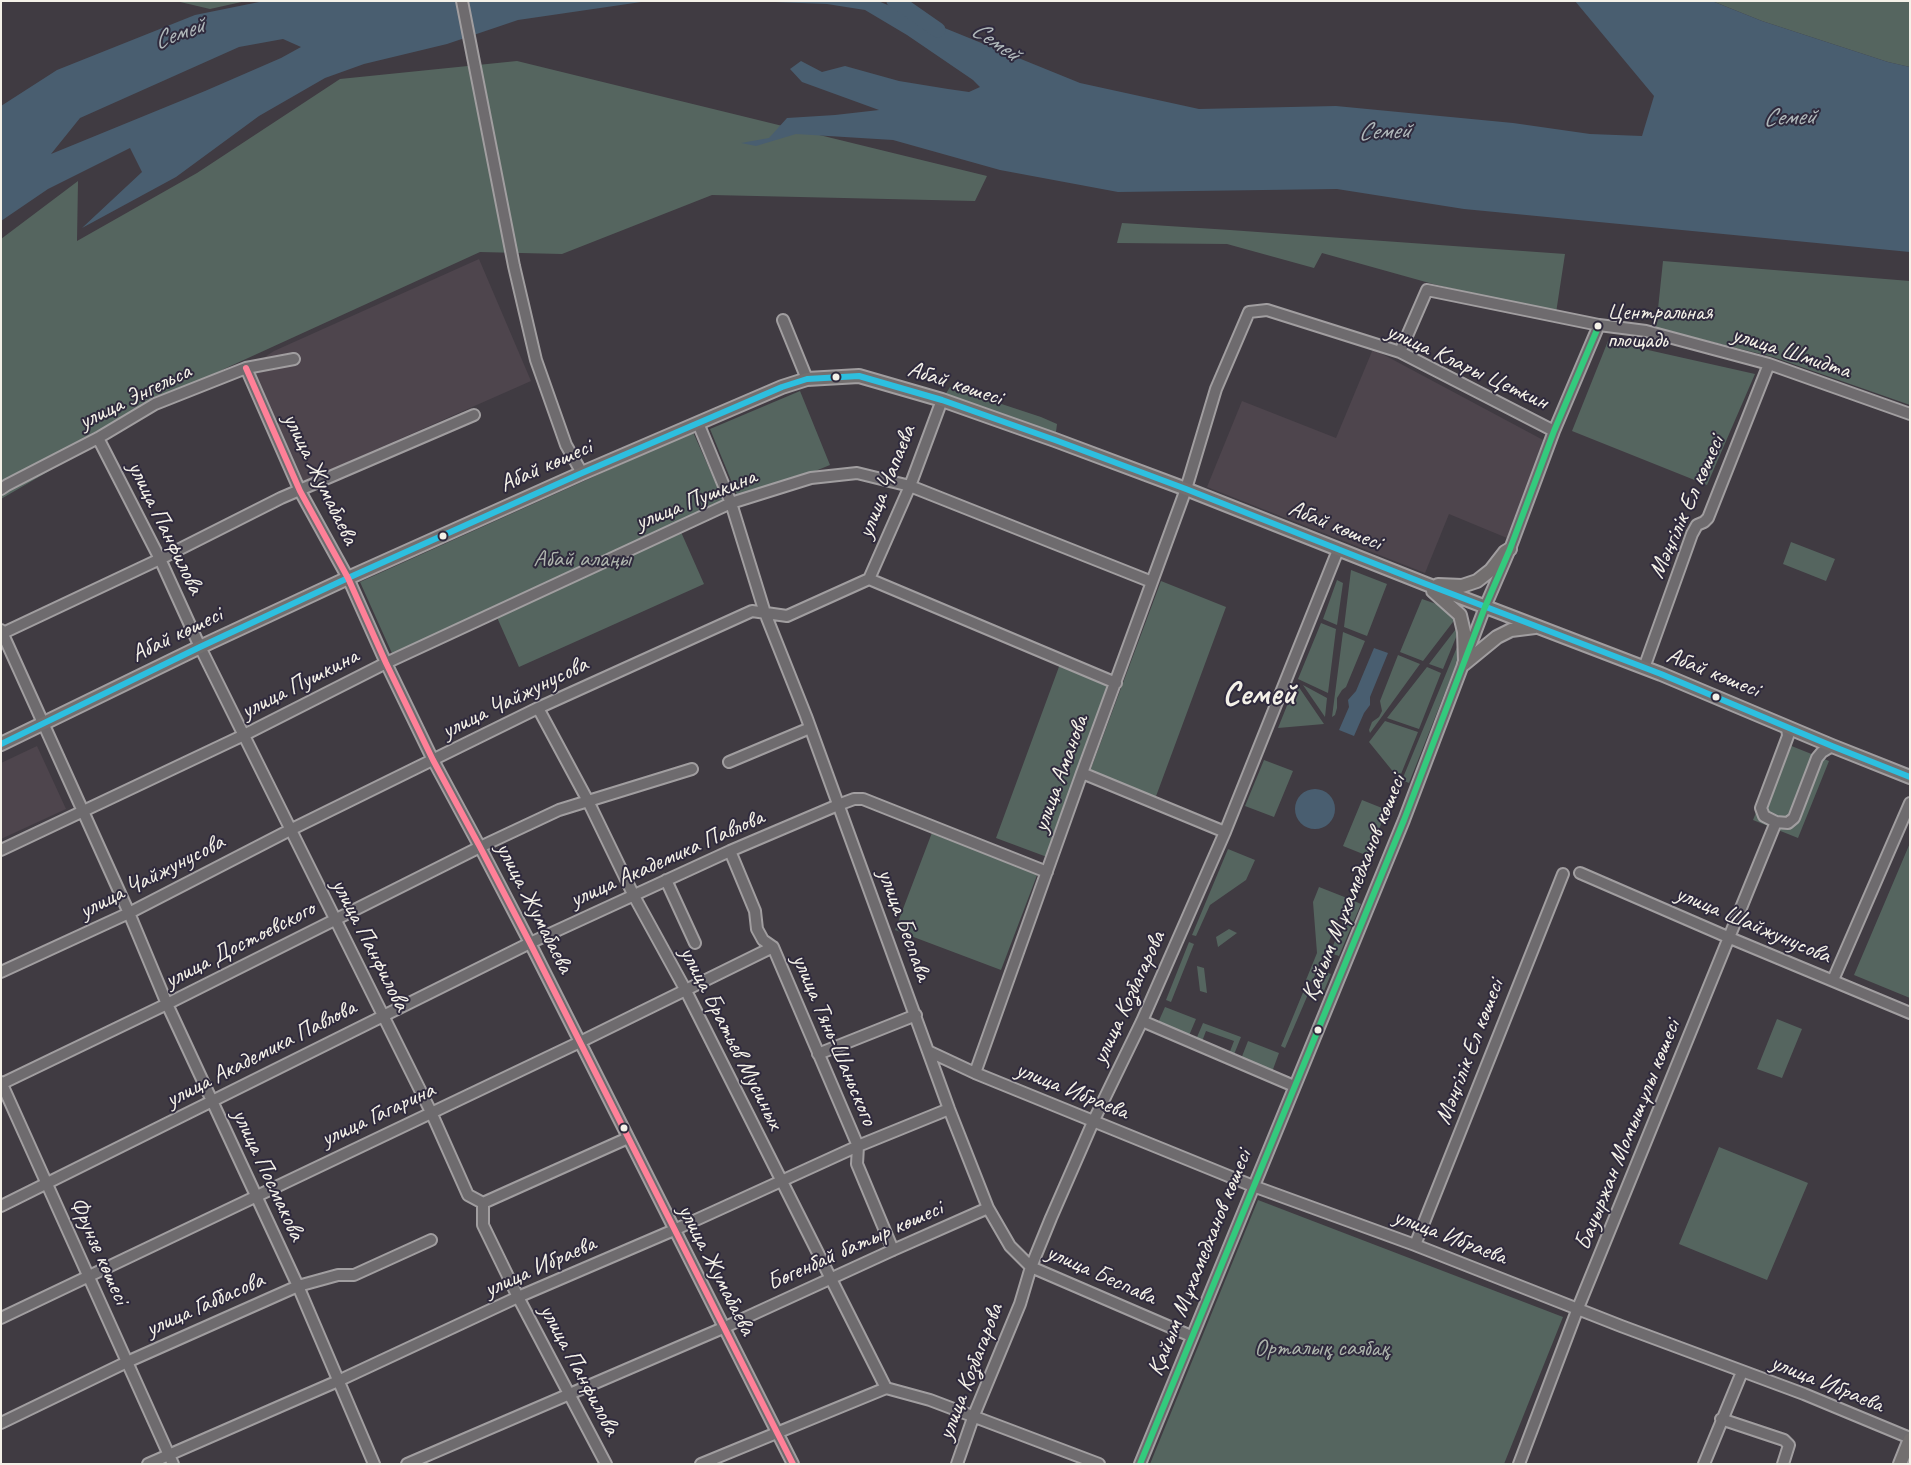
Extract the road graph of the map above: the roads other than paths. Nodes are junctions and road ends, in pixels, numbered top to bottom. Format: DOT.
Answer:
graph roads {
  1 [pos="462,1"];
  2 [pos="1249,312"];
  3 [pos="783,320"];
  4 [pos="1599,325"];
  5 [pos="1400,352"];
  6 [pos="294,359"];
  7 [pos="1769,364"];
  8 [pos="246,368"];
  9 [pos="807,379"];
  10 [pos="942,400"];
  11 [pos="1910,414"];
  12 [pos="474,415"];
  13 [pos="698,423"];
  14 [pos="1554,431"];
  15 [pos="98,438"];
  16 [pos="582,473"];
  17 [pos="910,486"];
  18 [pos="1186,489"];
  19 [pos="1,490"];
  20 [pos="300,491"];
  21 [pos="731,503"];
  22 [pos="1510,549"];
  23 [pos="1338,550"];
  24 [pos="160,559"];
  25 [pos="348,578"];
  26 [pos="869,579"];
  27 [pos="1152,582"];
  28 [pos="1426,584"];
  29 [pos="1485,607"];
  30 [pos="765,613"];
  31 [pos="1537,626"];
  32 [pos="2,632"];
  33 [pos="200,647"];
  34 [pos="386,663"];
  35 [pos="1465,663"];
  36 [pos="1644,668"];
  37 [pos="1116,683"];
  38 [pos="538,708"];
  39 [pos="43,724"];
  40 [pos="1787,727"];
  41 [pos="810,728"];
  42 [pos="244,735"];
  43 [pos="1,744"];
  44 [pos="1832,746"];
  45 [pos="433,760"];
  46 [pos="728,762"];
  47 [pos="692,769"];
  48 [pos="1082,773"];
  49 [pos="1909,776"];
  50 [pos="588,801"];
  51 [pos="1910,803"];
  52 [pos="838,804"];
  53 [pos="83,812"];
  54 [pos="1776,822"];
  55 [pos="290,830"];
  56 [pos="1225,832"];
  57 [pos="480,846"];
  58 [pos="1,850"];
  59 [pos="730,851"];
  60 [pos="1047,872"];
  61 [pos="1580,873"];
  62 [pos="1563,874"];
  63 [pos="666,880"];
  64 [pos="634,896"];
  65 [pos="129,913"];
  66 [pos="336,920"];
  67 [pos="1730,938"];
  68 [pos="530,943"];
  69 [pos="695,943"];
  70 [pos="772,947"];
  71 [pos="1,972"];
  72 [pos="1833,980"];
  73 [pos="685,990"];
  74 [pos="167,1004"];
  75 [pos="1910,1013"];
  76 [pos="383,1015"];
  77 [pos="916,1015"];
  78 [pos="1142,1021"];
  79 [pos="580,1042"];
  80 [pos="928,1051"];
  81 [pos="818,1054"];
  82 [pos="976,1073"];
  83 [pos="1,1083"];
  84 [pos="1294,1086"];
  85 [pos="212,1102"];
  86 [pos="949,1108"];
  87 [pos="431,1112"];
  88 [pos="1093,1122"];
  89 [pos="628,1138"];
  90 [pos="858,1146"];
  91 [pos="781,1182"];
  92 [pos="46,1184"];
  93 [pos="1253,1186"];
  94 [pos="257,1195"];
  95 [pos="483,1203"];
  96 [pos="1,1206"];
  97 [pos="988,1208"];
  98 [pos="674,1230"];
  99 [pos="431,1240"];
  100 [pos="1415,1245"];
  101 [pos="894,1250"];
  102 [pos="1031,1267"];
  103 [pos="88,1276"];
  104 [pos="830,1278"];
  105 [pos="298,1286"];
  106 [pos="518,1297"];
  107 [pos="1578,1308"];
  108 [pos="1,1318"];
  109 [pos="724,1328"];
  110 [pos="1191,1336"];
  111 [pos="127,1362"];
  112 [pos="1742,1372"];
  113 [pos="338,1381"];
  114 [pos="886,1388"];
  115 [pos="570,1394"];
  116 [pos="974,1416"];
  117 [pos="1722,1420"];
  118 [pos="1,1423"];
  119 [pos="777,1434"];
  120 [pos="1910,1439"];
  121 [pos="171,1459"];
  122 [pos="148,1464"];
  123 [pos="374,1464"];
  124 [pos="407,1464"];
  125 [pos="606,1464"];
  126 [pos="701,1464"];
  127 [pos="792,1464"];
  128 [pos="957,1464"];
  129 [pos="1099,1464"];
  130 [pos="1140,1464"];
  131 [pos="1519,1464"];
  132 [pos="1704,1464"];
  133 [pos="1783,1464"];
  134 [pos="1900,1464"];
  1 -- 16 [label="street"];
  2 -- 5 [label="street, улица Клары Цеткин"];
  2 -- 18 [label="street, улица Аманова"];
  3 -- 9 [label="street"];
  4 -- 5 [label="street, улица Шмидта"];
  4 -- 7 [label="street, улица Шмидта"];
  4 -- 14 [label="street, Қайым Мұхамедханов көшесі"];
  5 -- 14 [label="street, улица Клары Цеткин"];
  6 -- 8 [label="street, улица Энгельса"];
  7 -- 11 [label="street, улица Шмидта"];
  7 -- 36 [label="street, Мәңгілік Ел көшесі"];
  8 -- 15 [label="street, улица Энгельса"];
  8 -- 20 [label="street, улица Жумабаева"];
  9 -- 10 [label="main road, Абай көшесі"];
  9 -- 13 [label="main road, Абай көшесі"];
  10 -- 17 [label="street, улица Чапаева"];
  10 -- 18 [label="main road, Абай көшесі"];
  12 -- 20 [label="street"];
  13 -- 16 [label="main road, Абай көшесі"];
  13 -- 21 [label="street, улица Беспава"];
  14 -- 22 [label="street, Қайым Мұхамедханов көшесі"];
  15 -- 19 [label="street, улица Энгельса"];
  15 -- 24 [label="street, улица Панфилова"];
  16 -- 25 [label="main road, Абай көшесі"];
  17 -- 21 [label="street, улица Пушкина"];
  17 -- 26 [label="street, улица Чапаева"];
  17 -- 27 [label="street, улица Пушкина"];
  18 -- 23 [label="main road, Абай көшесі"];
  18 -- 27 [label="street, улица Аманова"];
  20 -- 24 [label="street"];
  20 -- 25 [label="street, улица Жумабаева"];
  21 -- 30 [label="street, улица Беспава"];
  21 -- 34 [label="street, улица Пушкина"];
  22 -- 28 [label="main road"];
  22 -- 29 [label="street, Қайым Мұхамедханов көшесі"];
  23 -- 28 [label="main road, Абай көшесі"];
  23 -- 56 [label="street, улица Козбагарова"];
  24 -- 32 [label="street"];
  24 -- 33 [label="street, улица Панфилова"];
  25 -- 33 [label="main road, Абай көшесі"];
  25 -- 34 [label="street, улица Жумабаева"];
  26 -- 30 [label="street, улица Чайжунусова"];
  26 -- 37 [label="street"];
  27 -- 37 [label="street, улица Аманова"];
  28 -- 29 [label="main road, Абай көшесі"];
  28 -- 35 [label="main road"];
  29 -- 31 [label="main road, Абай көшесі"];
  29 -- 35 [label="street, Қайым Мұхамедханов көшесі"];
  30 -- 38 [label="street, улица Чайжунусова"];
  30 -- 41 [label="street, улица Беспава"];
  31 -- 35 [label="main road"];
  31 -- 36 [label="main road, Абай көшесі"];
  32 -- 39 [label="street, улица Посмакова"];
  33 -- 39 [label="main road, Абай көшесі"];
  33 -- 42 [label="street, улица Панфилова"];
  34 -- 42 [label="street, улица Пушкина"];
  34 -- 45 [label="street, улица Жумабаева"];
  35 -- 84 [label="street, Қайым Мұхамедханов көшесі"];
  36 -- 40 [label="main road, Абай көшесі"];
  37 -- 48 [label="street, улица Аманова"];
  38 -- 45 [label="street, улица Чайжунусова"];
  38 -- 50 [label="street, улица Братьев Мусиных"];
  39 -- 43 [label="main road, Абай көшесі"];
  39 -- 53 [label="street, улица Посмакова"];
  40 -- 44 [label="main road, Абай көшесі"];
  40 -- 54 [label="street"];
  41 -- 46 [label="street"];
  41 -- 52 [label="street, улица Беспава"];
  42 -- 53 [label="street, улица Пушкина"];
  42 -- 55 [label="street, улица Панфилова"];
  44 -- 49 [label="main road, Абай көшесі"];
  44 -- 54 [label="street"];
  45 -- 55 [label="street, улица Чайжунусова"];
  45 -- 57 [label="street, улица Жумабаева"];
  47 -- 50 [label="street, улица Достоевского"];
  48 -- 56 [label="street"];
  48 -- 60 [label="street, улица Аманова"];
  50 -- 57 [label="street, улица Достоевского"];
  50 -- 64 [label="street, улица Братьев Мусиных"];
  51 -- 72 [label="street"];
  52 -- 59 [label="street, улица Академика Павлова"];
  52 -- 60 [label="street, улица Академика Павлова"];
  52 -- 77 [label="street, улица Беспава"];
  53 -- 58 [label="street, улица Пушкина"];
  53 -- 65 [label="street, улица Посмакова"];
  54 -- 67 [label="street, Бауыржан Момышұлы көшесі"];
  55 -- 65 [label="street, улица Чайжунусова"];
  55 -- 66 [label="street, улица Панфилова"];
  56 -- 78 [label="street, улица Козбагарова"];
  57 -- 66 [label="street, улица Достоевского"];
  57 -- 68 [label="street, улица Жумабаева"];
  59 -- 63 [label="street, улица Академика Павлова"];
  59 -- 70 [label="street, улица Тянь-Шаньского"];
  60 -- 82 [label="street, улица Аманова"];
  61 -- 67 [label="street, улица Шайжунусова"];
  62 -- 100 [label="street, Мәңгілік Ел көшесі"];
  63 -- 64 [label="street, улица Академика Павлова"];
  63 -- 69 [label="street"];
  64 -- 68 [label="street, улица Академика Павлова"];
  64 -- 73 [label="street, улица Братьев Мусиных"];
  65 -- 71 [label="street, улица Чайжунусова"];
  65 -- 74 [label="street, улица Посмакова"];
  66 -- 74 [label="street, улица Достоевского"];
  66 -- 76 [label="street, улица Панфилова"];
  67 -- 72 [label="street, улица Шайжунусова"];
  67 -- 107 [label="street, Бауыржан Момышұлы көшесі"];
  68 -- 76 [label="street, улица Академика Павлова"];
  68 -- 79 [label="street, улица Жумабаева"];
  70 -- 73 [label="street, улица Гагарина"];
  70 -- 81 [label="street, улица Тянь-Шаньского"];
  72 -- 75 [label="street, улица Шайжунусова"];
  73 -- 79 [label="street, улица Гагарина"];
  73 -- 91 [label="street, улица Братьев Мусиных"];
  74 -- 83 [label="street, улица Достоевского"];
  74 -- 85 [label="street, улица Посмакова"];
  76 -- 85 [label="street, улица Академика Павлова"];
  76 -- 87 [label="street, улица Панфилова"];
  77 -- 80 [label="street, улица Беспава"];
  77 -- 81 [label="street"];
  78 -- 84 [label="street"];
  78 -- 88 [label="street, улица Козбагарова"];
  79 -- 87 [label="street, улица Гагарина"];
  79 -- 89 [label="street, улица Жумабаева"];
  80 -- 82 [label="street, улица Ибраева"];
  80 -- 86 [label="street, улица Беспава"];
  81 -- 90 [label="street, улица Тянь-Шаньского"];
  82 -- 88 [label="street, улица Ибраева"];
  83 -- 92 [label="street, Фрунзе көшесі"];
  84 -- 93 [label="street, Қайым Мұхамедханов көшесі"];
  85 -- 92 [label="street, улица Академика Павлова"];
  85 -- 94 [label="street, улица Посмакова"];
  86 -- 90 [label="street, улица Ибраева"];
  86 -- 97 [label="street, улица Беспава"];
  87 -- 94 [label="street, улица Гагарина"];
  87 -- 95 [label="street, улица Панфилова"];
  88 -- 93 [label="street, улица Ибраева"];
  88 -- 102 [label="street, улица Козбагарова"];
  89 -- 95 [label="street"];
  89 -- 98 [label="street, улица Жумабаева"];
  90 -- 91 [label="street, улица Ибраева"];
  90 -- 101 [label="street, улица Тянь-Шаньского"];
  91 -- 98 [label="street, улица Ибраева"];
  91 -- 104 [label="street, улица Братьев Мусиных"];
  92 -- 96 [label="street, улица Академика Павлова"];
  92 -- 103 [label="street, Фрунзе көшесі"];
  93 -- 100 [label="street, улица Ибраева"];
  93 -- 110 [label="street, Қайым Мұхамедханов көшесі"];
  94 -- 103 [label="street, улица Гагарина"];
  94 -- 105 [label="street, улица Посмакова"];
  95 -- 106 [label="street, улица Панфилова"];
  97 -- 101 [label="street, Бөгенбай батыр көшесі"];
  97 -- 102 [label="street, улица Беспава"];
  98 -- 106 [label="street, улица Ибраева"];
  98 -- 109 [label="street, улица Жумабаева"];
  99 -- 105 [label="street, улица Габбасова"];
  100 -- 107 [label="street, улица Ибраева"];
  101 -- 104 [label="street, Бөгенбай батыр көшесі"];
  102 -- 110 [label="street, улица Беспава"];
  102 -- 116 [label="street, улица Козбагарова"];
  103 -- 108 [label="street, улица Гагарина"];
  103 -- 111 [label="street, Фрунзе көшесі"];
  104 -- 109 [label="street, Бөгенбай батыр көшесі"];
  104 -- 114 [label="street, улица Братьев Мусиных"];
  105 -- 111 [label="street, улица Габбасова"];
  105 -- 113 [label="street, улица Посмакова"];
  106 -- 113 [label="street, улица Ибраева"];
  106 -- 115 [label="street, улица Панфилова"];
  107 -- 112 [label="street, улица Ибраева"];
  107 -- 131 [label="street, Бауыржан Момышұлы көшесі"];
  109 -- 115 [label="street, Бөгенбай батыр көшесі"];
  109 -- 119 [label="street, улица Жумабаева"];
  110 -- 130 [label="street, Қайым Мұхамедханов көшесі"];
  111 -- 118 [label="street, улица Габбасова"];
  111 -- 121 [label="street, Фрунзе көшесі"];
  112 -- 117 [label="street"];
  112 -- 120 [label="street, улица Ибраева"];
  113 -- 121 [label="street, улица Ибраева"];
  113 -- 123 [label="street, улица Посмакова"];
  114 -- 116 [label="street"];
  114 -- 119 [label="street"];
  115 -- 124 [label="street, Бөгенбай батыр көшесі"];
  115 -- 125 [label="street, улица Панфилова"];
  116 -- 128 [label="street, улица Козбагарова"];
  116 -- 129 [label="street"];
  117 -- 132 [label="street"];
  117 -- 133 [label="street"];
  119 -- 126 [label="street"];
  119 -- 127 [label="street, улица Жумабаева"];
  120 -- 134 [label="main road"];
  121 -- 122 [label="street, улица Ибраева"];
}
